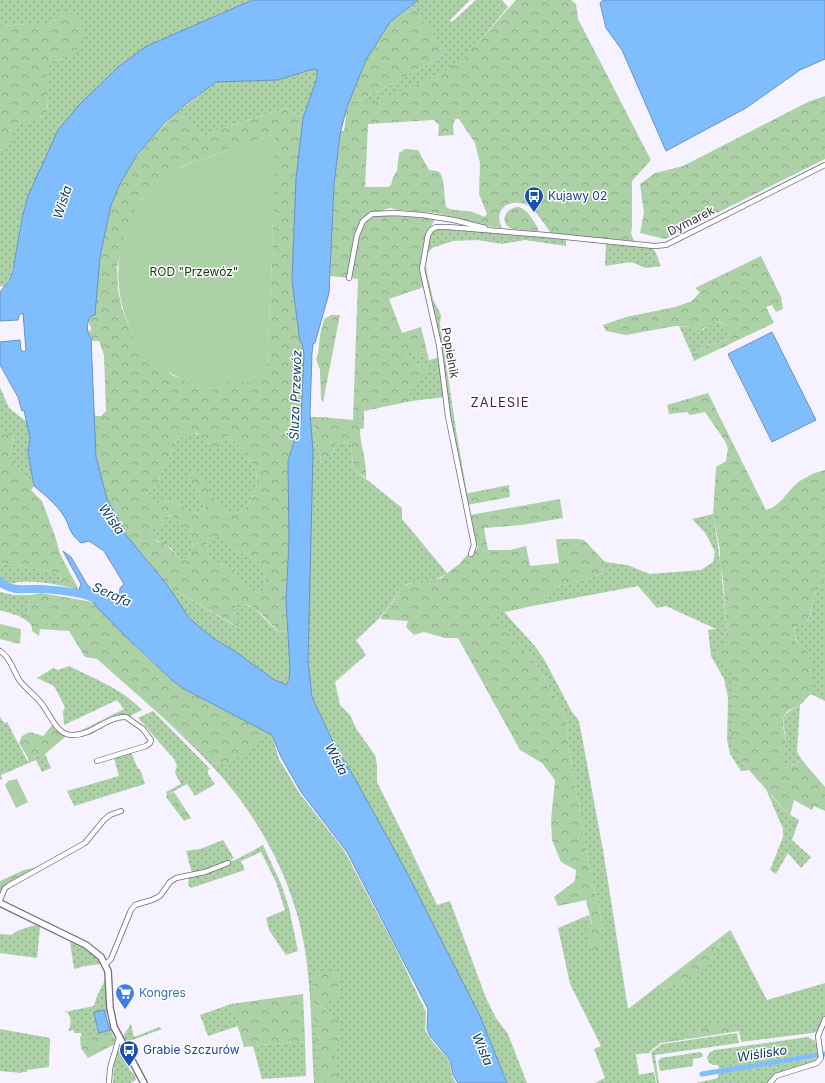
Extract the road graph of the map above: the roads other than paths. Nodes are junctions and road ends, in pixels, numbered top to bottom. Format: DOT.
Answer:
graph roads {
  1 [pos="825,165"];
  2 [pos="496,231"];
  3 [pos="506,232"];
  4 [pos="349,278"];
  5 [pos="471,554"];
  6 [pos="0,651"];
  7 [pos="97,761"];
  8 [pos="121,811"];
  9 [pos="228,863"];
  10 [pos="0,902"];
  11 [pos="106,964"];
  12 [pos="825,1019"];
  13 [pos="120,1038"];
  14 [pos="110,1083"];
  15 [pos="144,1083"];
  16 [pos="770,1083"];
  1 -- 3 [label="street, Dymarek"];
  2 -- 3 [label="street, Popielnik"];
  2 -- 4 [label="street"];
  2 -- 5 [label="street, Popielnik"];
  6 -- 7 [label="street"];
  8 -- 10 [label="street"];
  9 -- 11 [label="street"];
  10 -- 11 [label="street"];
  11 -- 13 [label="street"];
  12 -- 16 [label="street"];
  13 -- 14 [label="street"];
  13 -- 15 [label="street"];
}
